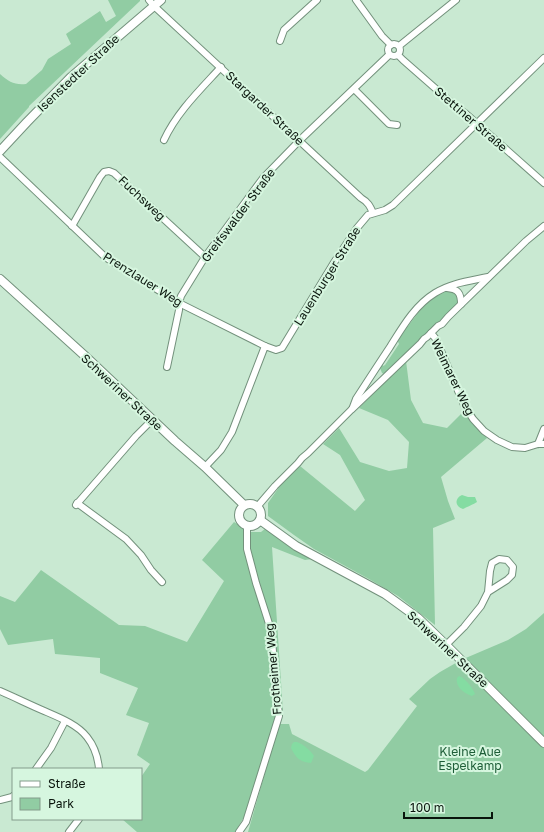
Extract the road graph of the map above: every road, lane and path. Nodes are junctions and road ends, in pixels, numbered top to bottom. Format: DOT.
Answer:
graph roads {
  1 [pos="161,0"];
  2 [pos="318,0"];
  3 [pos="356,0"];
  4 [pos="456,0"];
  5 [pos="151,3"];
  6 [pos="280,41"];
  7 [pos="390,45"];
  8 [pos="399,46"];
  9 [pos="389,55"];
  10 [pos="398,55"];
  11 [pos="544,58"];
  12 [pos="221,67"];
  13 [pos="354,89"];
  14 [pos="476,124"];
  15 [pos="397,125"];
  16 [pos="164,140"];
  17 [pos="300,140"];
  18 [pos="0,151"];
  19 [pos="0,157"];
  20 [pos="544,184"];
  21 [pos="373,213"];
  22 [pos="72,226"];
  23 [pos="544,226"];
  24 [pos="205,257"];
  25 [pos="489,277"];
  26 [pos="0,279"];
  27 [pos="447,288"];
  28 [pos="179,303"];
  29 [pos="461,304"];
  30 [pos="431,333"];
  31 [pos="265,346"];
  32 [pos="167,367"];
  33 [pos="376,368"];
  34 [pos="386,376"];
  35 [pos="351,410"];
  36 [pos="152,419"];
  37 [pos="544,430"];
  38 [pos="541,444"];
  39 [pos="205,468"];
  40 [pos="244,505"];
  41 [pos="257,507"];
  42 [pos="260,520"];
  43 [pos="247,526"];
  44 [pos="162,582"];
  45 [pos="488,592"];
  46 [pos="446,645"];
  47 [pos="0,690"];
  48 [pos="65,721"];
  49 [pos="544,743"];
  50 [pos="36,768"];
  51 [pos="99,768"];
  52 [pos="12,797"];
  53 [pos="0,800"];
  54 [pos="79,820"];
  55 [pos="69,832"];
  56 [pos="239,832"];
  1 -- 5 [label="street, Isenstedter Straße"];
  2 -- 6 [label="street"];
  3 -- 7 [label="street"];
  4 -- 8 [label="street"];
  5 -- 12 [label="street, Stargarder Straße"];
  5 -- 18 [label="street, Isenstedter Straße"];
  7 -- 8 [label="street"];
  7 -- 9 [label="street"];
  8 -- 10 [label="street"];
  9 -- 10 [label="street"];
  9 -- 13 [label="street, Greifswalder Straße"];
  10 -- 14 [label="street, Stettiner Straße"];
  11 -- 14 [label="street, Lauenburger Straße"];
  12 -- 16 [label="street"];
  12 -- 17 [label="street, Stargarder Straße"];
  13 -- 15 [label="street"];
  13 -- 17 [label="street, Greifswalder Straße"];
  14 -- 20 [label="street, Stettiner Straße"];
  14 -- 21 [label="street, Lauenburger Straße"];
  17 -- 21 [label="street, Stargarder Straße"];
  17 -- 24 [label="street, Greifswalder Straße"];
  19 -- 22 [label="street, Prenzlauer Weg"];
  21 -- 31 [label="street, Lauenburger Straße"];
  22 -- 24 [label="street, Fuchsweg"];
  22 -- 28 [label="street, Prenzlauer Weg"];
  23 -- 25 [label="street"];
  24 -- 28 [label="street, Greifswalder Straße"];
  25 -- 27 [label="street"];
  25 -- 29 [label="street"];
  26 -- 36 [label="street, Schweriner Straße"];
  27 -- 29 [label="street"];
  27 -- 33 [label="street"];
  28 -- 31 [label="street, Prenzlauer Weg"];
  28 -- 32 [label="street, Greifswalder Straße"];
  29 -- 30 [label="street"];
  30 -- 34 [label="street"];
  30 -- 38 [label="street, Weimarer Weg"];
  31 -- 39 [label="street"];
  33 -- 34 [label="street"];
  33 -- 35 [label="street"];
  34 -- 35 [label="street"];
  35 -- 41 [label="street"];
  36 -- 39 [label="street, Schweriner Straße"];
  36 -- 44 [label="street"];
  37 -- 38 [label="street, Weimarer Weg"];
  39 -- 40 [label="street, Schweriner Straße"];
  40 -- 41 [label="street"];
  40 -- 43 [label="street"];
  41 -- 42 [label="street"];
  42 -- 43 [label="street"];
  42 -- 46 [label="street, Schweriner Straße"];
  43 -- 56 [label="street, Frotheimer Weg"];
  45 -- 45 [label="street"];
  45 -- 46 [label="street"];
  46 -- 49 [label="street, Schweriner Straße"];
  47 -- 48 [label="street"];
  48 -- 50 [label="street"];
  48 -- 51 [label="street"];
  52 -- 53 [label="street"];
  54 -- 55 [label="street"];
}
